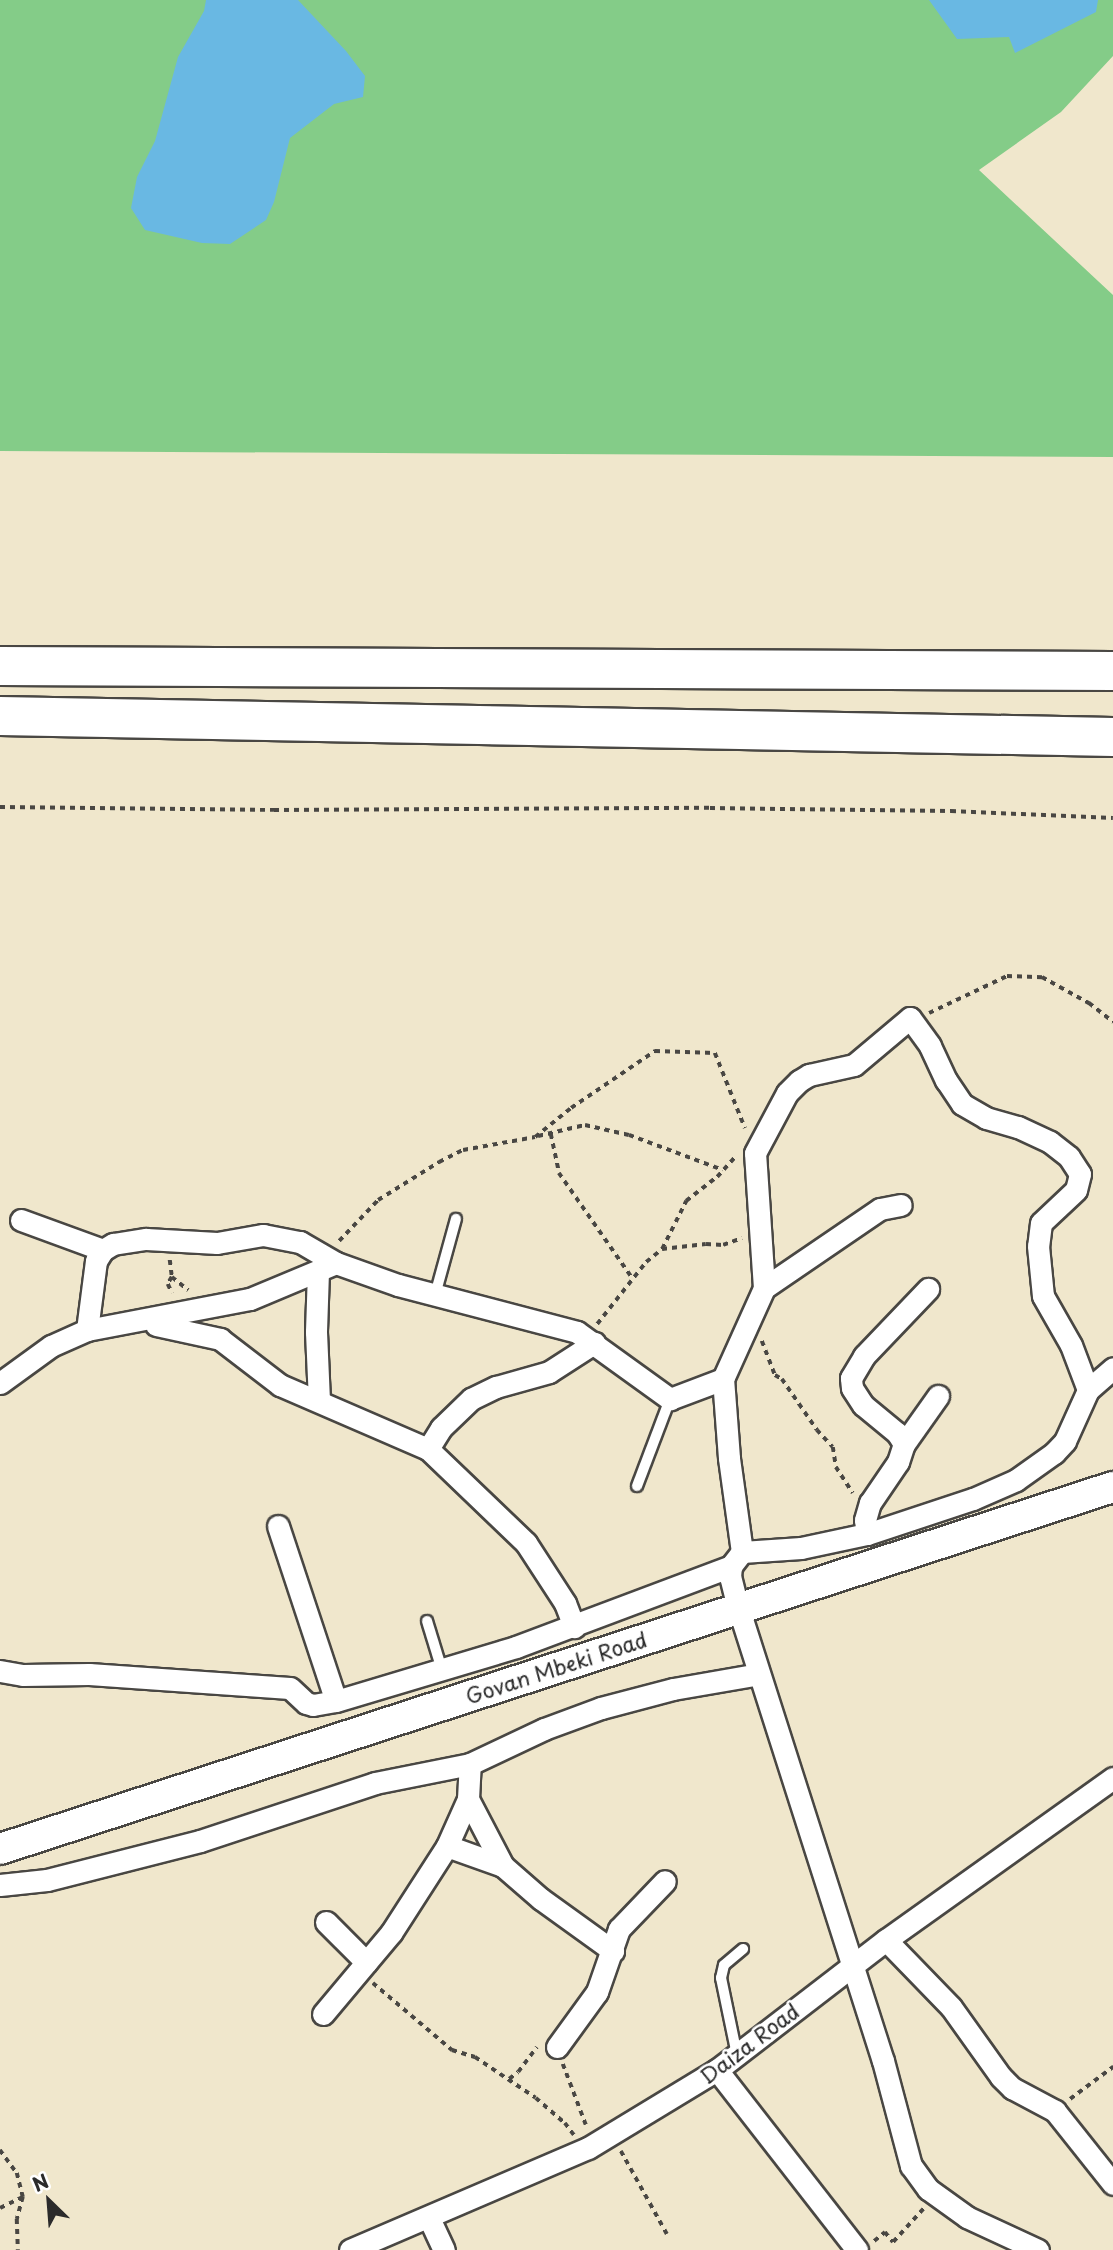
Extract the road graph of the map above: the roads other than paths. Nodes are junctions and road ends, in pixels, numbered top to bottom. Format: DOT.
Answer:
graph roads {
  1 [pos="0,666"];
  2 [pos="1113,671"];
  3 [pos="0,716"];
  4 [pos="1113,737"];
  5 [pos="901,1205"];
  6 [pos="456,1219"];
  7 [pos="21,1220"];
  8 [pos="103,1250"];
  9 [pos="327,1263"];
  10 [pos="764,1288"];
  11 [pos="928,1289"];
  12 [pos="435,1295"];
  13 [pos="137,1322"];
  14 [pos="87,1331"];
  15 [pos="590,1339"];
  16 [pos="1113,1368"];
  17 [pos="723,1380"];
  18 [pos="0,1383"];
  19 [pos="1088,1390"];
  20 [pos="938,1396"];
  21 [pos="670,1399"];
  22 [pos="319,1400"];
  23 [pos="904,1444"];
  24 [pos="428,1449"];
  25 [pos="637,1486"];
  26 [pos="1113,1487"];
  27 [pos="278,1526"];
  28 [pos="866,1527"];
  29 [pos="736,1559"];
  30 [pos="738,1608"];
  31 [pos="427,1621"];
  32 [pos="574,1627"];
  33 [pos="442,1670"];
  34 [pos="0,1671"];
  35 [pos="759,1674"];
  36 [pos="336,1701"];
  37 [pos="470,1765"];
  38 [pos="1113,1778"];
  39 [pos="468,1799"];
  40 [pos="447,1846"];
  41 [pos="0,1849"];
  42 [pos="503,1866"];
  43 [pos="665,1881"];
  44 [pos="0,1885"];
  45 [pos="326,1922"];
  46 [pos="886,1940"];
  47 [pos="743,1949"];
  48 [pos="613,1951"];
  49 [pos="850,1966"];
  50 [pos="363,1967"];
  51 [pos="323,2014"];
  52 [pos="557,2047"];
  53 [pos="737,2055"];
  54 [pos="717,2070"];
  55 [pos="1113,2184"];
  56 [pos="429,2218"];
  57 [pos="861,2248"];
  58 [pos="350,2250"];
  59 [pos="444,2250"];
  60 [pos="1038,2250"];
  1 -- 2 [label="highway"];
  3 -- 4 [label="highway"];
  5 -- 10 [label="street"];
  6 -- 12 [label="lane"];
  7 -- 8 [label="street"];
  8 -- 9 [label="street"];
  8 -- 14 [label="street"];
  9 -- 12 [label="street"];
  9 -- 13 [label="street"];
  9 -- 22 [label="street"];
  10 -- 17 [label="street"];
  10 -- 19 [label="street"];
  11 -- 23 [label="street"];
  12 -- 15 [label="street"];
  13 -- 14 [label="street"];
  13 -- 22 [label="street"];
  14 -- 18 [label="street"];
  15 -- 21 [label="street"];
  15 -- 24 [label="street"];
  16 -- 19 [label="street"];
  17 -- 21 [label="street"];
  17 -- 29 [label="street"];
  19 -- 28 [label="street"];
  20 -- 23 [label="street"];
  21 -- 25 [label="lane"];
  22 -- 24 [label="street"];
  23 -- 28 [label="street"];
  24 -- 32 [label="street"];
  26 -- 30 [label="main road, Govan Mbeki Road"];
  27 -- 36 [label="street"];
  28 -- 29 [label="street"];
  29 -- 30 [label="street"];
  29 -- 32 [label="street"];
  30 -- 35 [label="street"];
  30 -- 41 [label="main road, Govan Mbeki Road"];
  31 -- 33 [label="lane"];
  32 -- 33 [label="street"];
  33 -- 36 [label="street"];
  34 -- 36 [label="street"];
  35 -- 37 [label="street"];
  35 -- 49 [label="street"];
  37 -- 39 [label="street"];
  37 -- 44 [label="street"];
  38 -- 46 [label="street, Daiza Road"];
  39 -- 40 [label="street"];
  39 -- 42 [label="street"];
  40 -- 42 [label="street"];
  40 -- 50 [label="street"];
  42 -- 48 [label="street"];
  43 -- 48 [label="street"];
  45 -- 50 [label="street"];
  46 -- 49 [label="street, Daiza Road"];
  46 -- 55 [label="street"];
  47 -- 53 [label="lane"];
  48 -- 52 [label="street"];
  49 -- 53 [label="street, Daiza Road"];
  49 -- 60 [label="street"];
  50 -- 51 [label="street"];
  53 -- 54 [label="street, Daiza Road"];
  54 -- 56 [label="street, Daiza Road"];
  54 -- 57 [label="street"];
  56 -- 58 [label="street, Daiza Road"];
  56 -- 59 [label="street"];
}
